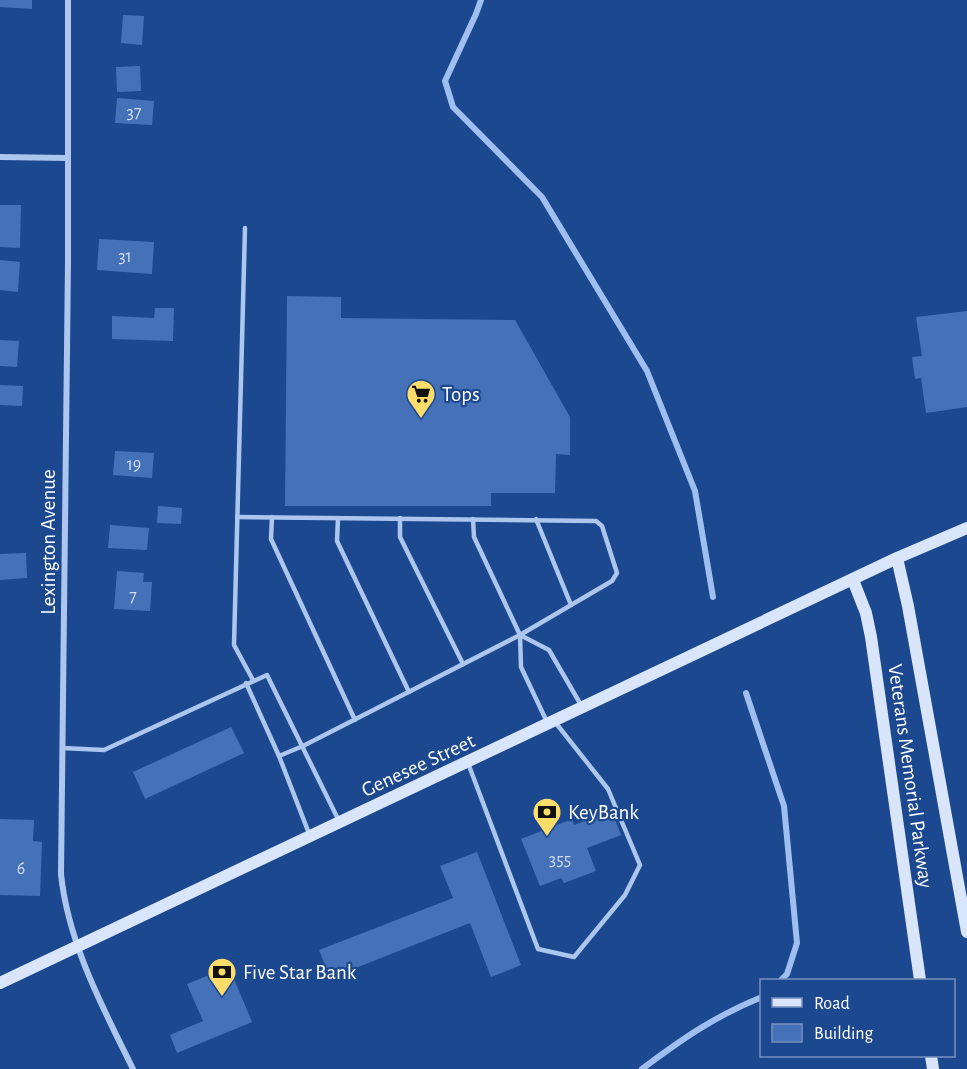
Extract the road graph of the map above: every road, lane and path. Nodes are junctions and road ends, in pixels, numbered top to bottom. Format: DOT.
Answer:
graph roads {
  1 [pos="68,0"];
  2 [pos="0,157"];
  3 [pos="67,158"];
  4 [pos="245,228"];
  5 [pos="237,517"];
  6 [pos="272,517"];
  7 [pos="338,518"];
  8 [pos="400,518"];
  9 [pos="473,519"];
  10 [pos="536,519"];
  11 [pos="967,528"];
  12 [pos="897,558"];
  13 [pos="852,580"];
  14 [pos="571,605"];
  15 [pos="520,635"];
  16 [pos="464,664"];
  17 [pos="253,680"];
  18 [pos="246,683"];
  19 [pos="409,692"];
  20 [pos="583,708"];
  21 [pos="355,720"];
  22 [pos="551,723"];
  23 [pos="303,746"];
  24 [pos="62,748"];
  25 [pos="279,756"];
  26 [pos="468,763"];
  27 [pos="340,823"];
  28 [pos="310,837"];
  29 [pos="967,932"];
  30 [pos="78,946"];
  31 [pos="921,979"];
  32 [pos="0,983"];
  33 [pos="133,1069"];
  1 -- 3 [label="street, Lexington Avenue"];
  2 -- 3 [label="street"];
  3 -- 24 [label="street, Lexington Avenue"];
  4 -- 5 [label="lane"];
  5 -- 6 [label="lane"];
  5 -- 17 [label="lane"];
  6 -- 7 [label="lane"];
  6 -- 21 [label="lane"];
  7 -- 8 [label="lane"];
  7 -- 19 [label="lane"];
  8 -- 9 [label="lane"];
  8 -- 16 [label="lane"];
  9 -- 10 [label="lane"];
  9 -- 15 [label="lane"];
  10 -- 14 [label="lane"];
  10 -- 14 [label="lane"];
  11 -- 12 [label="main road, Genesee Street"];
  12 -- 13 [label="main road, Genesee Street"];
  12 -- 29 [label="main road, Veterans Memorial Parkway"];
  13 -- 20 [label="main road, Genesee Street"];
  13 -- 31 [label="main road, Veterans Memorial Parkway"];
  14 -- 15 [label="lane"];
  15 -- 16 [label="lane"];
  15 -- 20 [label="lane"];
  15 -- 22 [label="lane"];
  16 -- 19 [label="lane"];
  17 -- 18 [label="lane"];
  17 -- 23 [label="lane"];
  18 -- 24 [label="lane"];
  18 -- 25 [label="lane"];
  19 -- 21 [label="lane"];
  20 -- 22 [label="main road, Genesee Street"];
  21 -- 23 [label="lane"];
  22 -- 26 [label="main road, Genesee Street"];
  22 -- 26 [label="lane"];
  23 -- 25 [label="lane"];
  23 -- 27 [label="lane"];
  24 -- 30 [label="street, Lexington Avenue"];
  25 -- 28 [label="lane"];
  26 -- 27 [label="main road, Genesee Street"];
  27 -- 28 [label="main road, Genesee Street"];
  28 -- 30 [label="main road, Genesee Street"];
  30 -- 32 [label="main road, Genesee Street"];
  30 -- 33 [label="street, Lexington Avenue"];
}
